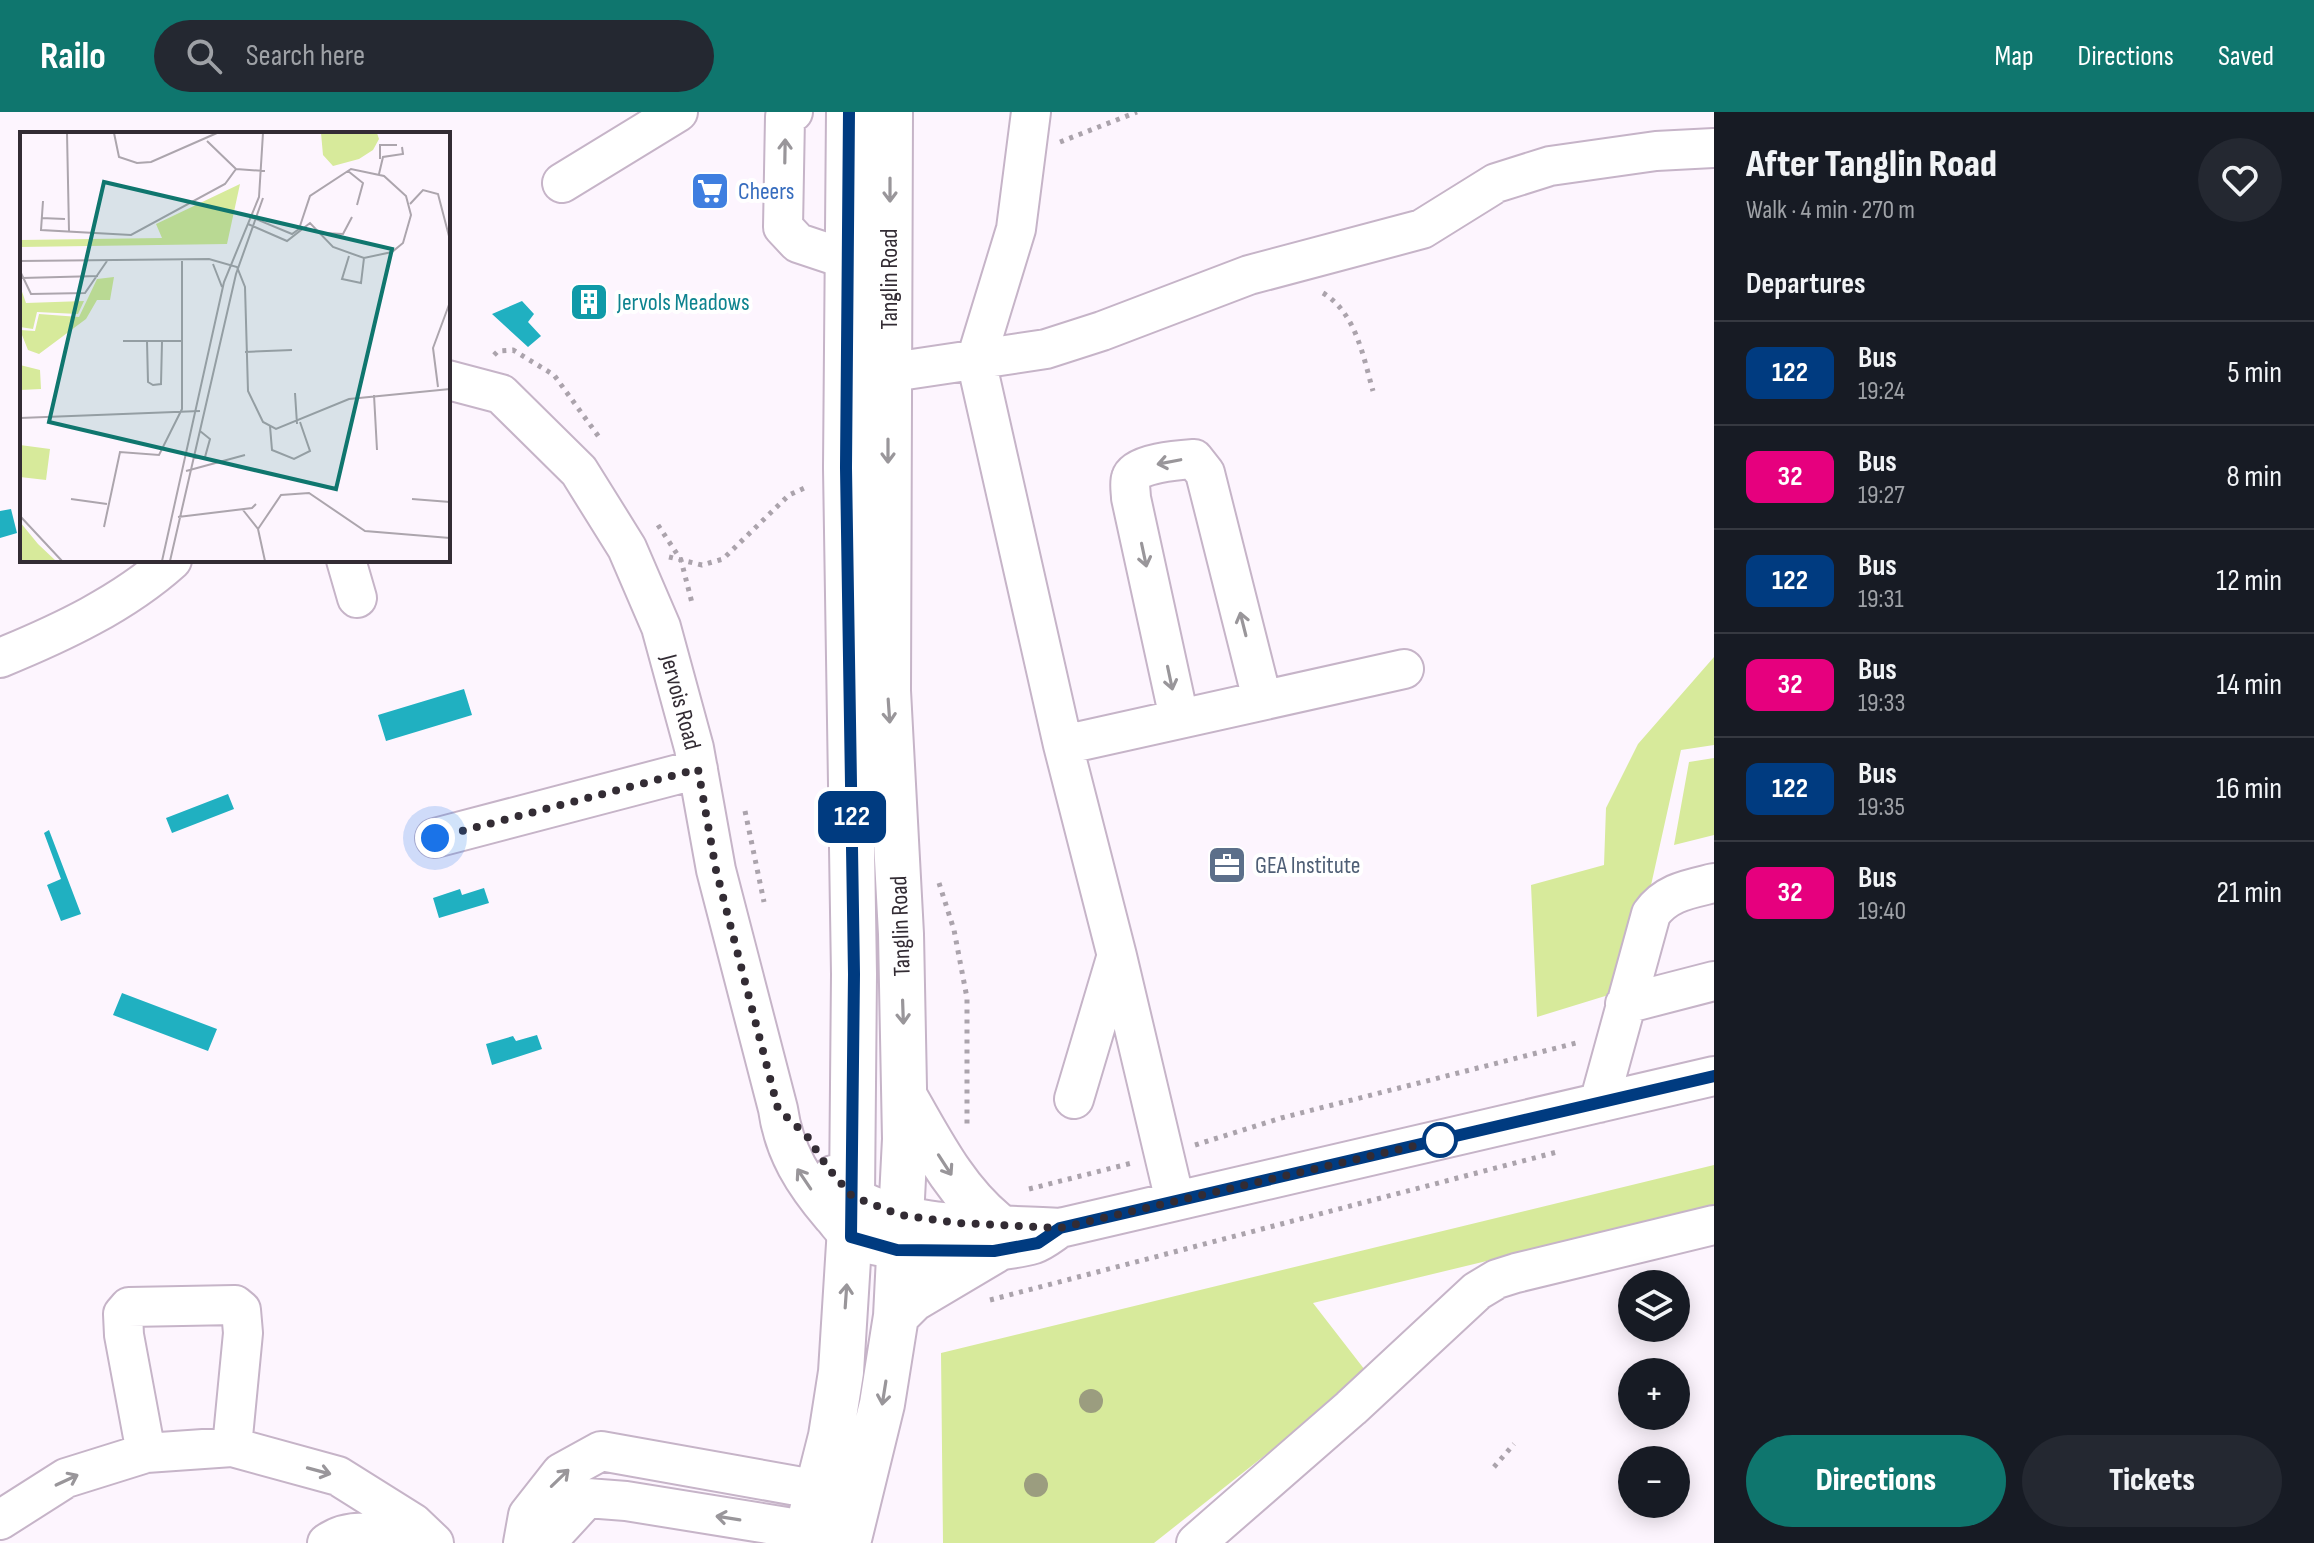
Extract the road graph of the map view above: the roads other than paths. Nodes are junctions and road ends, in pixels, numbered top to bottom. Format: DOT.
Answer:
graph roads {
  1 [pos="678,112"];
  2 [pos="793,112"];
  3 [pos="849,112"];
  4 [pos="890,112"];
  5 [pos="1031,112"];
  6 [pos="1714,148"];
  7 [pos="562,183"];
  8 [pos="849,260"];
  9 [pos="976,360"];
  10 [pos="452,371"];
  11 [pos="868,376"];
  12 [pos="170,562"];
  13 [pos="347,562"];
  14 [pos="357,598"];
  15 [pos="0,658"];
  16 [pos="1404,669"];
  17 [pos="1262,699"];
  18 [pos="1179,718"];
  19 [pos="1063,745"];
  20 [pos="698,769"];
  21 [pos="435,838"];
  22 [pos="1714,883"];
  23 [pos="1117,956"];
  24 [pos="1714,981"];
  25 [pos="1621,1018"];
  26 [pos="1714,1076"];
  27 [pos="906,1099"];
  28 [pos="1074,1099"];
  29 [pos="1599,1103"];
  30 [pos="1175,1201"];
  31 [pos="851,1217"];
  32 [pos="1714,1225"];
  33 [pos="898,1232"];
  34 [pos="994,1237"];
  35 [pos="896,1316"];
  36 [pos="232,1447"];
  37 [pos="146,1453"];
  38 [pos="821,1515"];
  39 [pos="0,1520"];
  40 [pos="327,1543"];
  41 [pos="414,1543"];
  42 [pos="434,1543"];
  43 [pos="523,1543"];
  44 [pos="552,1543"];
  45 [pos="848,1543"];
  46 [pos="1196,1543"];
  1 -- 7 [label="street"];
  8 -- 2 [label="street, one-way"];
  3 -- 8 [label="main road, Tanglin Road"];
  4 -- 11 [label="main road, Tanglin Road, one-way"];
  5 -- 9 [label="street"];
  6 -- 9 [label="street"];
  8 -- 11 [label="main road, Tanglin Road"];
  9 -- 11 [label="street"];
  9 -- 19 [label="street"];
  10 -- 20 [label="street, Jervois Road"];
  11 -- 27 [label="main road, Tanglin Road, one-way"];
  11 -- 31 [label="main road, Tanglin Road"];
  12 -- 15 [label="street"];
  13 -- 14 [label="street"];
  16 -- 17 [label="street"];
  17 -- 18 [label="street"];
  17 -- 18 [label="street, one-way"];
  18 -- 19 [label="street"];
  19 -- 23 [label="street"];
  20 -- 21 [label="street"];
  20 -- 31 [label="street, Jervois Road"];
  22 -- 25 [label="street"];
  23 -- 28 [label="street"];
  23 -- 30 [label="street"];
  24 -- 25 [label="street"];
  25 -- 29 [label="street"];
  26 -- 29 [label="street"];
  27 -- 33 [label="main road, Tanglin Road"];
  27 -- 34 [label="main road, one-way"];
  29 -- 30 [label="street"];
  30 -- 34 [label="street"];
  31 -- 33 [label="street"];
  38 -- 31 [label="main road, Tanglin Road, one-way"];
  32 -- 46 [label="street"];
  33 -- 34 [label="street"];
  33 -- 35 [label="main road, Tanglin Road"];
  34 -- 35 [label="main road"];
  35 -- 38 [label="main road, Tanglin Road, one-way"];
  36 -- 37 [label="street"];
  36 -- 37 [label="street"];
  36 -- 42 [label="street, one-way"];
  39 -- 37 [label="street, one-way"];
  43 -- 38 [label="street, one-way"];
  38 -- 44 [label="street, one-way"];
  38 -- 45 [label="main road, Tanglin Road"];
  40 -- 41 [label="street"];
}
